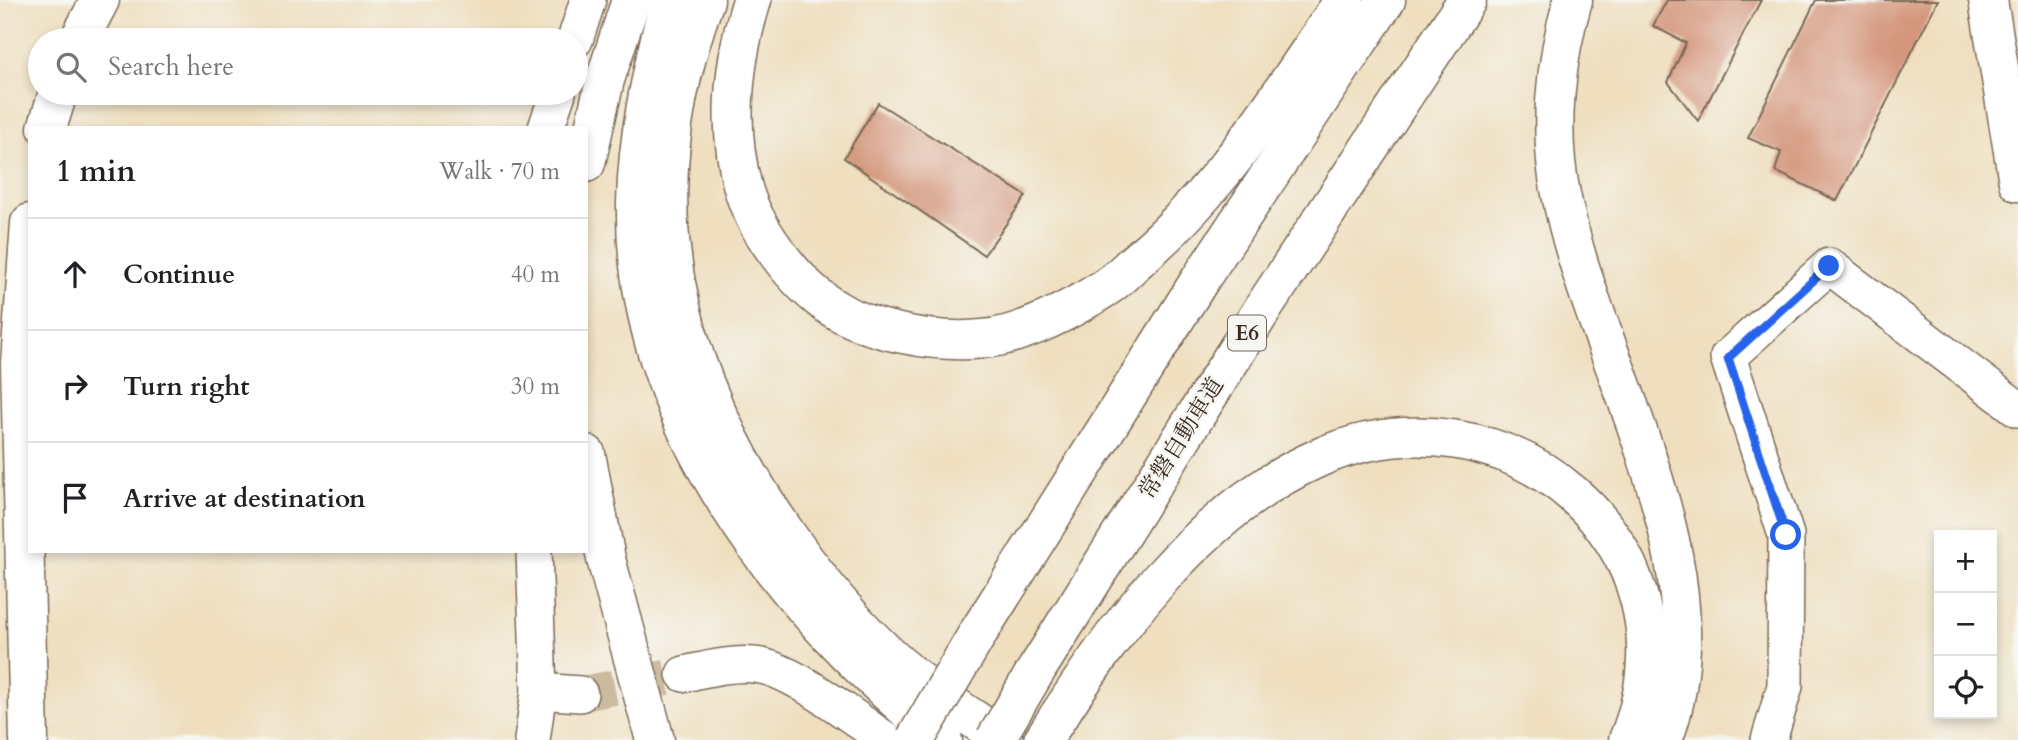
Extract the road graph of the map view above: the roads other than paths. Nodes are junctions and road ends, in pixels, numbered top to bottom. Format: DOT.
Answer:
graph roads {
  1 [pos="100,0"];
  2 [pos="588,0"];
  3 [pos="631,0"];
  4 [pos="669,0"];
  5 [pos="705,0"];
  6 [pos="752,0"];
  7 [pos="1344,0"];
  8 [pos="1386,0"];
  9 [pos="1467,0"];
  10 [pos="1573,0"];
  11 [pos="1988,0"];
  12 [pos="85,28"];
  13 [pos="579,28"];
  14 [pos="54,105"];
  15 [pos="554,105"];
  16 [pos="48,126"];
  17 [pos="547,126"];
  18 [pos="588,154"];
  19 [pos="2018,182"];
  20 [pos="28,251"];
  21 [pos="2018,410"];
  22 [pos="588,464"];
  23 [pos="534,553"];
  24 [pos="684,674"];
  25 [pos="539,691"];
  26 [pos="580,694"];
  27 [pos="29,740"];
  28 [pos="532,740"];
  29 [pos="655,740"];
  30 [pos="886,740"];
  31 [pos="915,740"];
  32 [pos="943,740"];
  33 [pos="995,740"];
  34 [pos="1004,740"];
  35 [pos="1043,740"];
  36 [pos="1628,740"];
  37 [pos="1663,740"];
  38 [pos="1769,740"];
  1 -- 12 [label="main road"];
  2 -- 13 [label="street"];
  3 -- 18 [label="main road"];
  4 -- 32 [label="main road"];
  5 -- 34 [label="main road"];
  6 -- 7 [label="main road"];
  8 -- 31 [label="main road, bridge"];
  9 -- 33 [label="main road, 常磐自動車道 / E6, bridge"];
  10 -- 37 [label="main road"];
  11 -- 19 [label="main road"];
  14 -- 16 [label="main road"];
  15 -- 17 [label="street"];
  20 -- 27 [label="main road"];
  21 -- 38 [label="street"];
  22 -- 29 [label="main road"];
  23 -- 25 [label="street"];
  24 -- 30 [label="street"];
  25 -- 26 [label="street"];
  25 -- 28 [label="street"];
  35 -- 36 [label="main road"];
}
